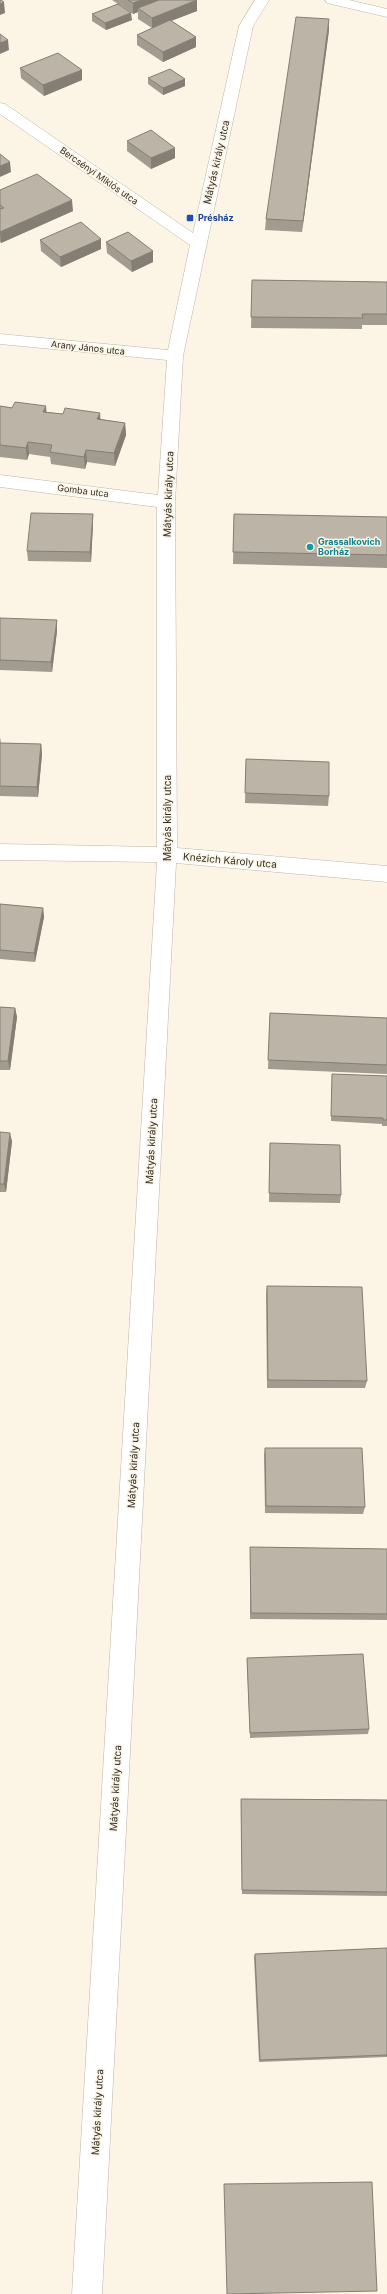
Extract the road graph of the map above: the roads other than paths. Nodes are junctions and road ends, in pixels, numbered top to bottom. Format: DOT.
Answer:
graph roads {
  1 [pos="262,0"];
  2 [pos="332,0"];
  3 [pos="387,13"];
  4 [pos="0,107"];
  5 [pos="198,244"];
  6 [pos="0,339"];
  7 [pos="175,356"];
  8 [pos="0,481"];
  9 [pos="166,502"];
  10 [pos="0,852"];
  11 [pos="167,854"];
  12 [pos="387,874"];
  13 [pos="86,2294"];
  1 -- 5 [label="street, Mátyás király utca"];
  2 -- 3 [label="street"];
  4 -- 5 [label="street, Bercsényi Miklós utca"];
  5 -- 7 [label="street, Mátyás király utca"];
  6 -- 7 [label="street, Arany János utca"];
  7 -- 9 [label="street, Mátyás király utca"];
  8 -- 9 [label="street, Gomba utca"];
  9 -- 11 [label="street, Mátyás király utca"];
  10 -- 11 [label="street, Knézich Károly utca"];
  11 -- 12 [label="street, Knézich Károly utca"];
  11 -- 13 [label="street, Mátyás király utca"];
}
